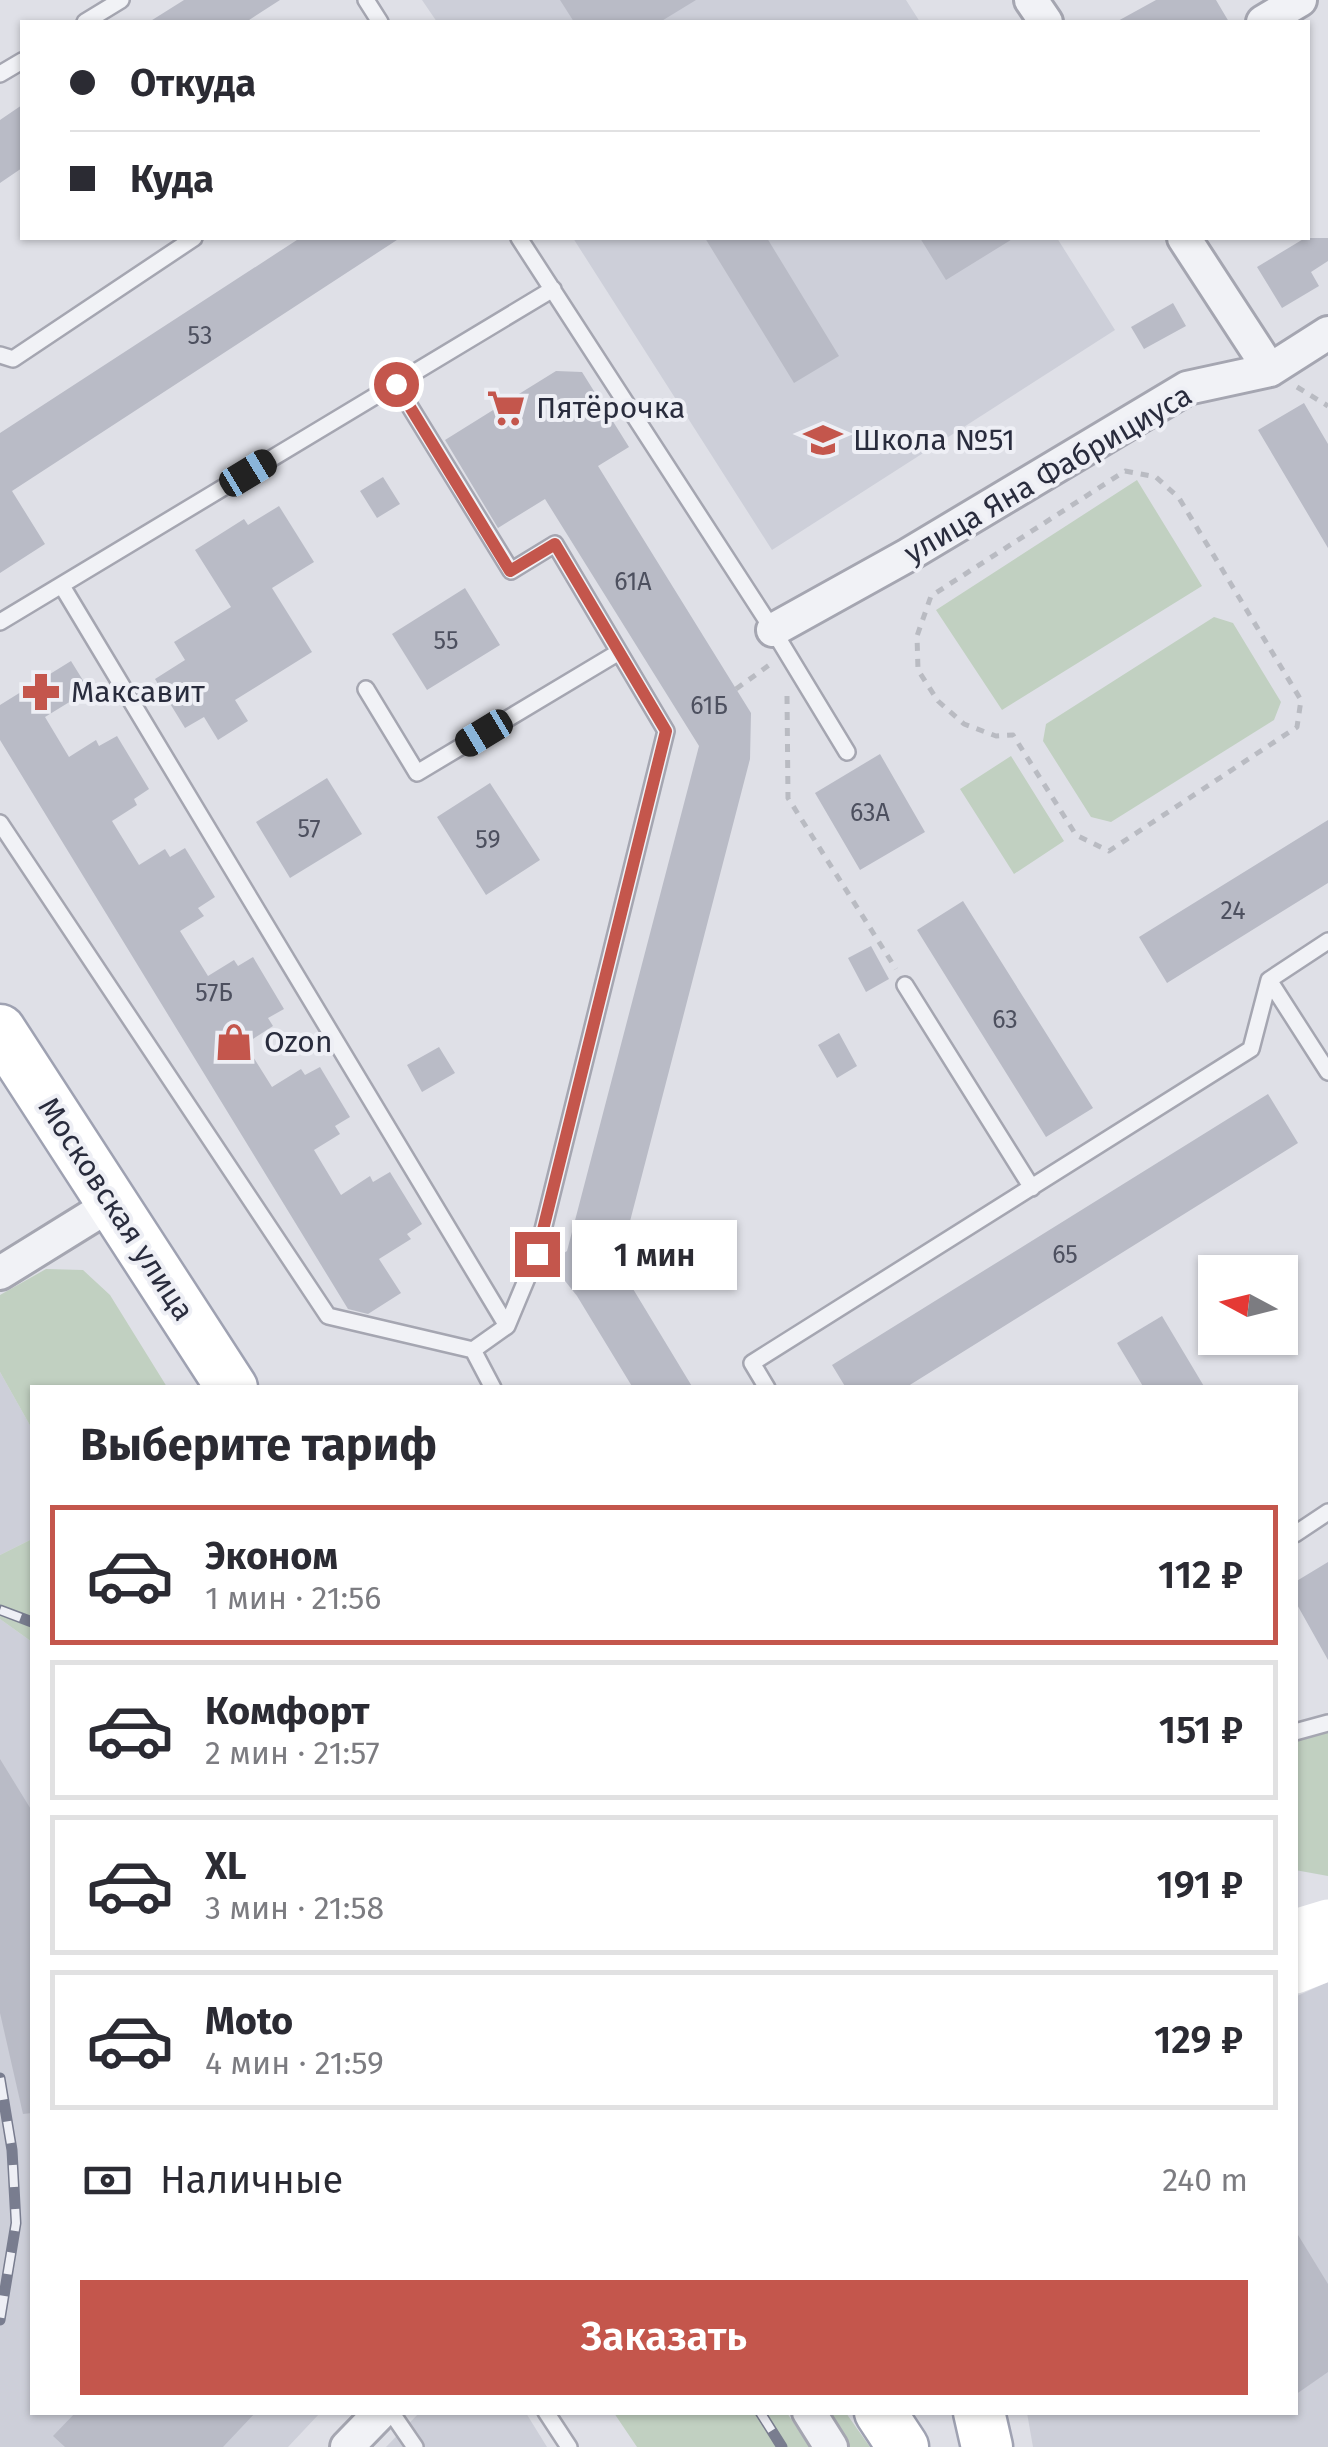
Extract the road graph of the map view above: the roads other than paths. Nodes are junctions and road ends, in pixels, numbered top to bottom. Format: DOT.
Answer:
graph roads {
  1 [pos="121,0"];
  2 [pos="1300,0"];
  3 [pos="88,20"];
  4 [pos="1266,20"];
  5 [pos="191,240"];
  6 [pos="520,240"];
  7 [pos="1185,240"];
  8 [pos="553,289"];
  9 [pos="1328,333"];
  10 [pos="0,355"];
  11 [pos="1270,370"];
  12 [pos="396,384"];
  13 [pos="62,586"];
  14 [pos="0,622"];
  15 [pos="780,641"];
  16 [pos="619,652"];
  17 [pos="366,689"];
  18 [pos="847,752"];
  19 [pos="0,824"];
  20 [pos="1328,941"];
  21 [pos="1268,980"];
  22 [pos="905,984"];
  23 [pos="0,1030"];
  24 [pos="1328,1072"];
  25 [pos="1032,1188"];
  26 [pos="113,1203"];
  27 [pos="0,1273"];
  28 [pos="506,1326"];
  29 [pos="472,1350"];
  30 [pos="230,1385"];
  31 [pos="491,1385"];
  32 [pos="765,1385"];
  33 [pos="1328,1512"];
  34 [pos="1298,1532"];
  35 [pos="1328,1723"];
  36 [pos="1298,1731"];
  37 [pos="1328,1922"];
  38 [pos="1298,1931"];
  39 [pos="1328,1958"];
  40 [pos="1298,1970"];
  41 [pos="378,2415"];
  42 [pos="394,2415"];
  43 [pos="548,2415"];
  44 [pos="811,2415"];
  45 [pos="882,2415"];
  46 [pos="980,2415"];
  47 [pos="347,2447"];
  48 [pos="415,2447"];
  49 [pos="569,2447"];
  50 [pos="831,2447"];
  51 [pos="903,2447"];
  52 [pos="987,2447"];
  1 -- 3 [label="lane"];
  2 -- 4 [label="street"];
  5 -- 10 [label="lane"];
  6 -- 8 [label="lane"];
  7 -- 11 [label="street"];
  8 -- 12 [label="lane"];
  8 -- 15 [label="lane"];
  9 -- 11 [label="street, улица Яна Фабрициуса"];
  11 -- 15 [label="street, улица Яна Фабрициуса"];
  12 -- 13 [label="lane"];
  12 -- 16 [label="lane"];
  13 -- 14 [label="lane"];
  13 -- 28 [label="lane"];
  15 -- 18 [label="lane"];
  16 -- 17 [label="lane"];
  16 -- 28 [label="lane"];
  19 -- 29 [label="lane"];
  20 -- 21 [label="lane"];
  21 -- 24 [label="lane"];
  21 -- 25 [label="lane"];
  22 -- 25 [label="lane"];
  23 -- 26 [label="main road, Московская улица"];
  25 -- 32 [label="lane"];
  26 -- 27 [label="street"];
  26 -- 30 [label="main road, Московская улица"];
  28 -- 29 [label="lane"];
  29 -- 31 [label="lane"];
  33 -- 34 [label="lane"];
  35 -- 36 [label="lane"];
  37 -- 38 [label="main road"];
  39 -- 40 [label="main road"];
  41 -- 47 [label="street"];
  42 -- 48 [label="lane"];
  43 -- 49 [label="lane"];
  44 -- 50 [label="street"];
  45 -- 51 [label="main road"];
  46 -- 52 [label="main road"];
}
